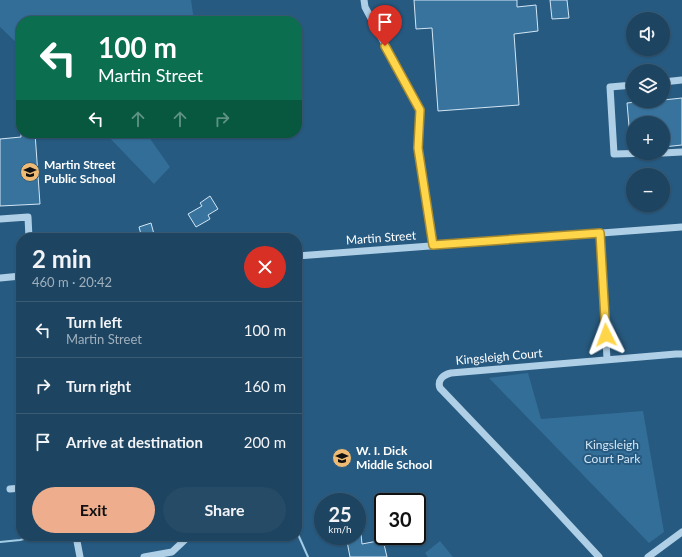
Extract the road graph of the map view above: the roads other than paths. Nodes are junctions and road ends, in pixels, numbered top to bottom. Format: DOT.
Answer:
graph roads {
  1 [pos="364,0"];
  2 [pos="682,80"];
  3 [pos="670,81"];
  4 [pos="626,86"];
  5 [pos="682,152"];
  6 [pos="670,153"];
  7 [pos="626,154"];
  8 [pos="0,219"];
  9 [pos="682,226"];
  10 [pos="29,233"];
  11 [pos="600,233"];
  12 [pos="433,245"];
  13 [pos="302,256"];
  14 [pos="16,276"];
  15 [pos="0,278"];
  16 [pos="682,354"];
  17 [pos="607,359"];
  18 [pos="16,488"];
  19 [pos="10,489"];
  20 [pos="682,532"];
  21 [pos="77,541"];
  22 [pos="185,541"];
  23 [pos="173,555"];
  24 [pos="80,557"];
  25 [pos="144,557"];
  26 [pos="599,557"];
  27 [pos="648,557"];
  1 -- 12 [label="street"];
  2 -- 3 [label="street"];
  4 -- 7 [label="street"];
  5 -- 6 [label="street"];
  8 -- 10 [label="street"];
  9 -- 11 [label="street, Martin Street"];
  11 -- 12 [label="street, Martin Street"];
  11 -- 17 [label="street"];
  12 -- 13 [label="street, Martin Street"];
  14 -- 15 [label="street"];
  16 -- 17 [label="street, Kingsleigh Court"];
  17 -- 26 [label="street, Kingsleigh Court"];
  18 -- 19 [label="street"];
  20 -- 27 [label="street"];
  21 -- 24 [label="street"];
  22 -- 23 [label="street"];
  23 -- 25 [label="street"];
}
